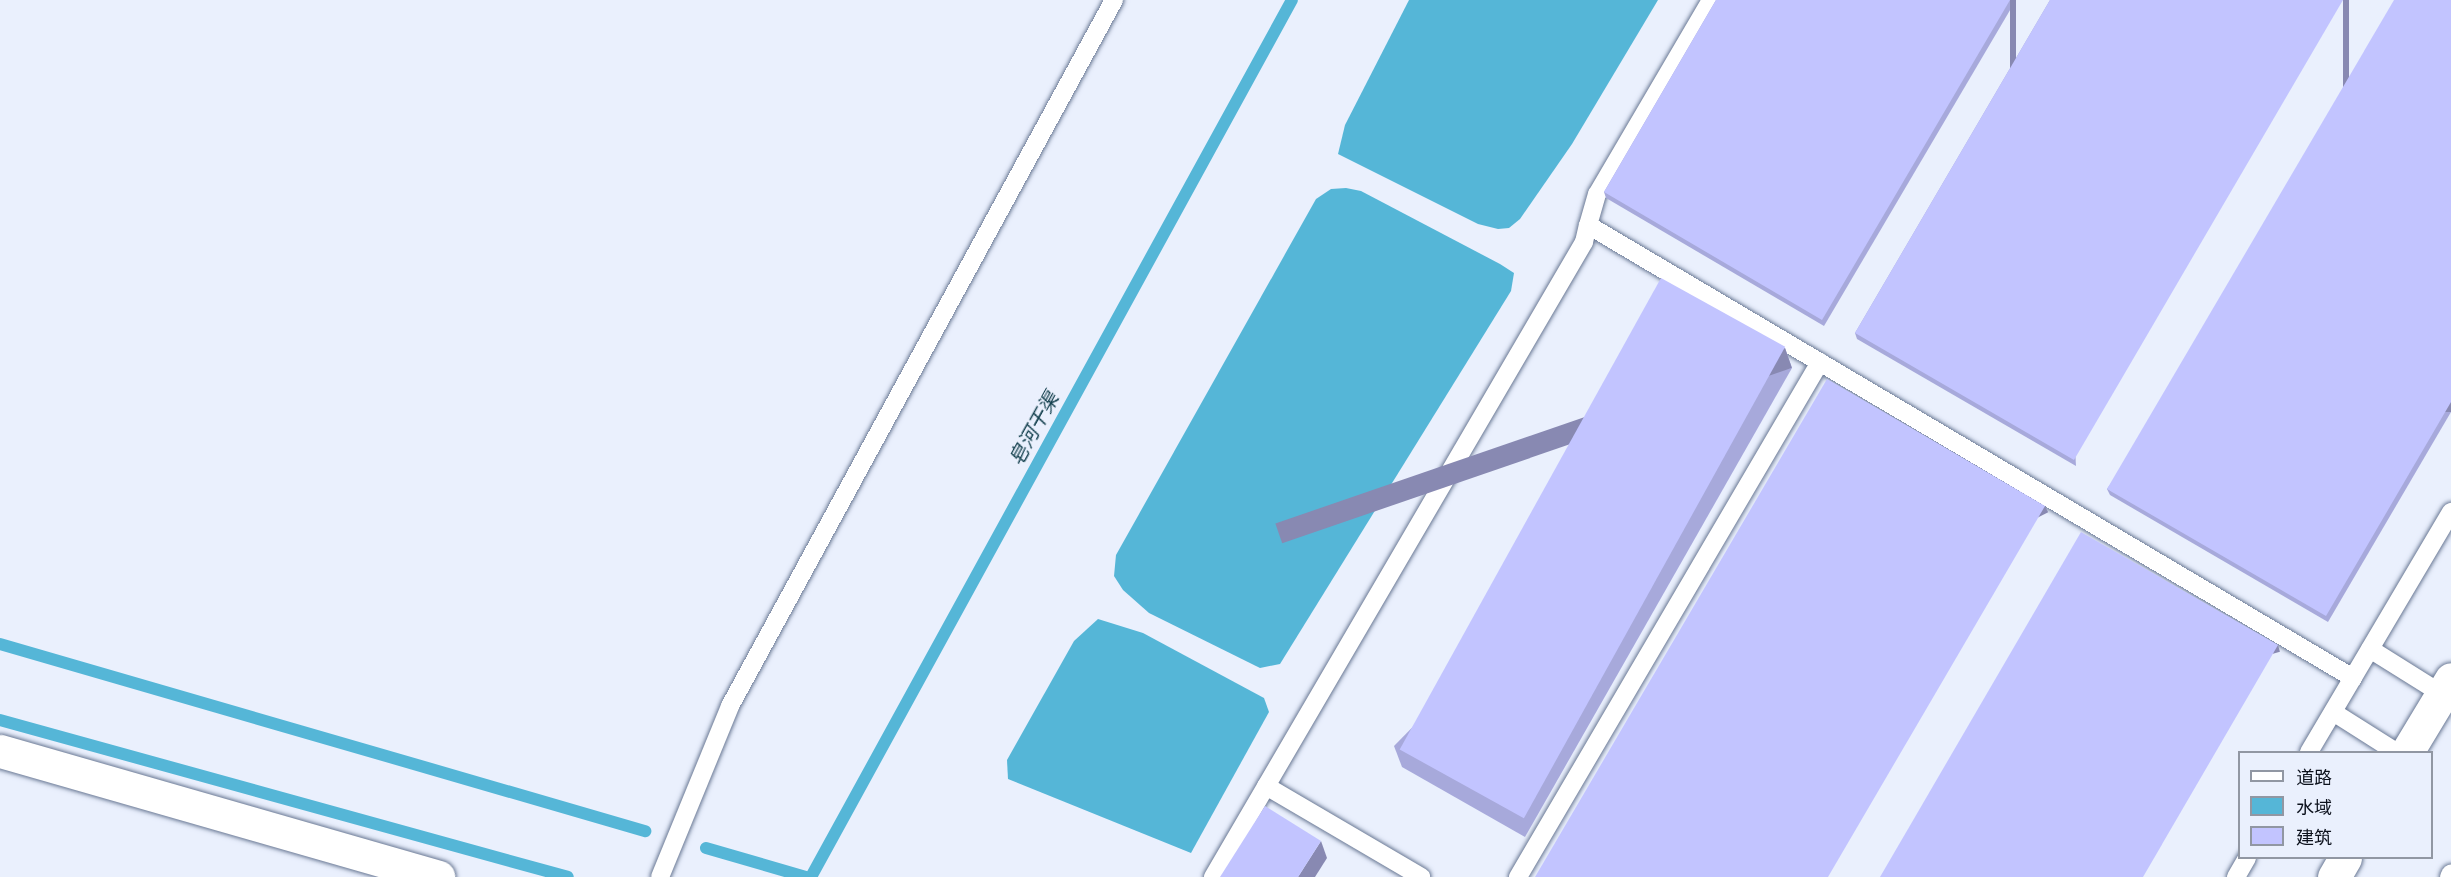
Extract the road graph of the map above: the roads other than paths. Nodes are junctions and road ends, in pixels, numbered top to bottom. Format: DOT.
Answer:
graph roads {
  1 [pos="1114,0"];
  2 [pos="1711,0"];
  3 [pos="1588,225"];
  4 [pos="1820,362"];
  5 [pos="2451,512"];
  6 [pos="2370,649"];
  7 [pos="2353,678"];
  8 [pos="2447,687"];
  9 [pos="2333,712"];
  10 [pos="0,751"];
  11 [pos="2310,751"];
  12 [pos="2393,751"];
  13 [pos="2408,751"];
  14 [pos="1266,786"];
  15 [pos="2246,859"];
  16 [pos="2344,859"];
  17 [pos="2451,873"];
  18 [pos="438,877"];
  19 [pos="660,877"];
  20 [pos="1213,877"];
  21 [pos="1421,877"];
  22 [pos="1518,877"];
  23 [pos="2236,877"];
  24 [pos="2334,877"];
  25 [pos="2449,877"];
  1 -- 19 [label="lane"];
  2 -- 3 [label="lane"];
  3 -- 4 [label="lane"];
  3 -- 14 [label="lane"];
  4 -- 7 [label="lane"];
  4 -- 22 [label="lane"];
  5 -- 6 [label="lane"];
  6 -- 7 [label="lane"];
  6 -- 8 [label="lane"];
  7 -- 9 [label="lane"];
  8 -- 13 [label="street"];
  9 -- 11 [label="lane"];
  9 -- 12 [label="lane"];
  10 -- 18 [label="street"];
  14 -- 20 [label="lane"];
  14 -- 21 [label="lane"];
  15 -- 23 [label="lane"];
  16 -- 24 [label="street"];
  17 -- 25 [label="lane"];
}
